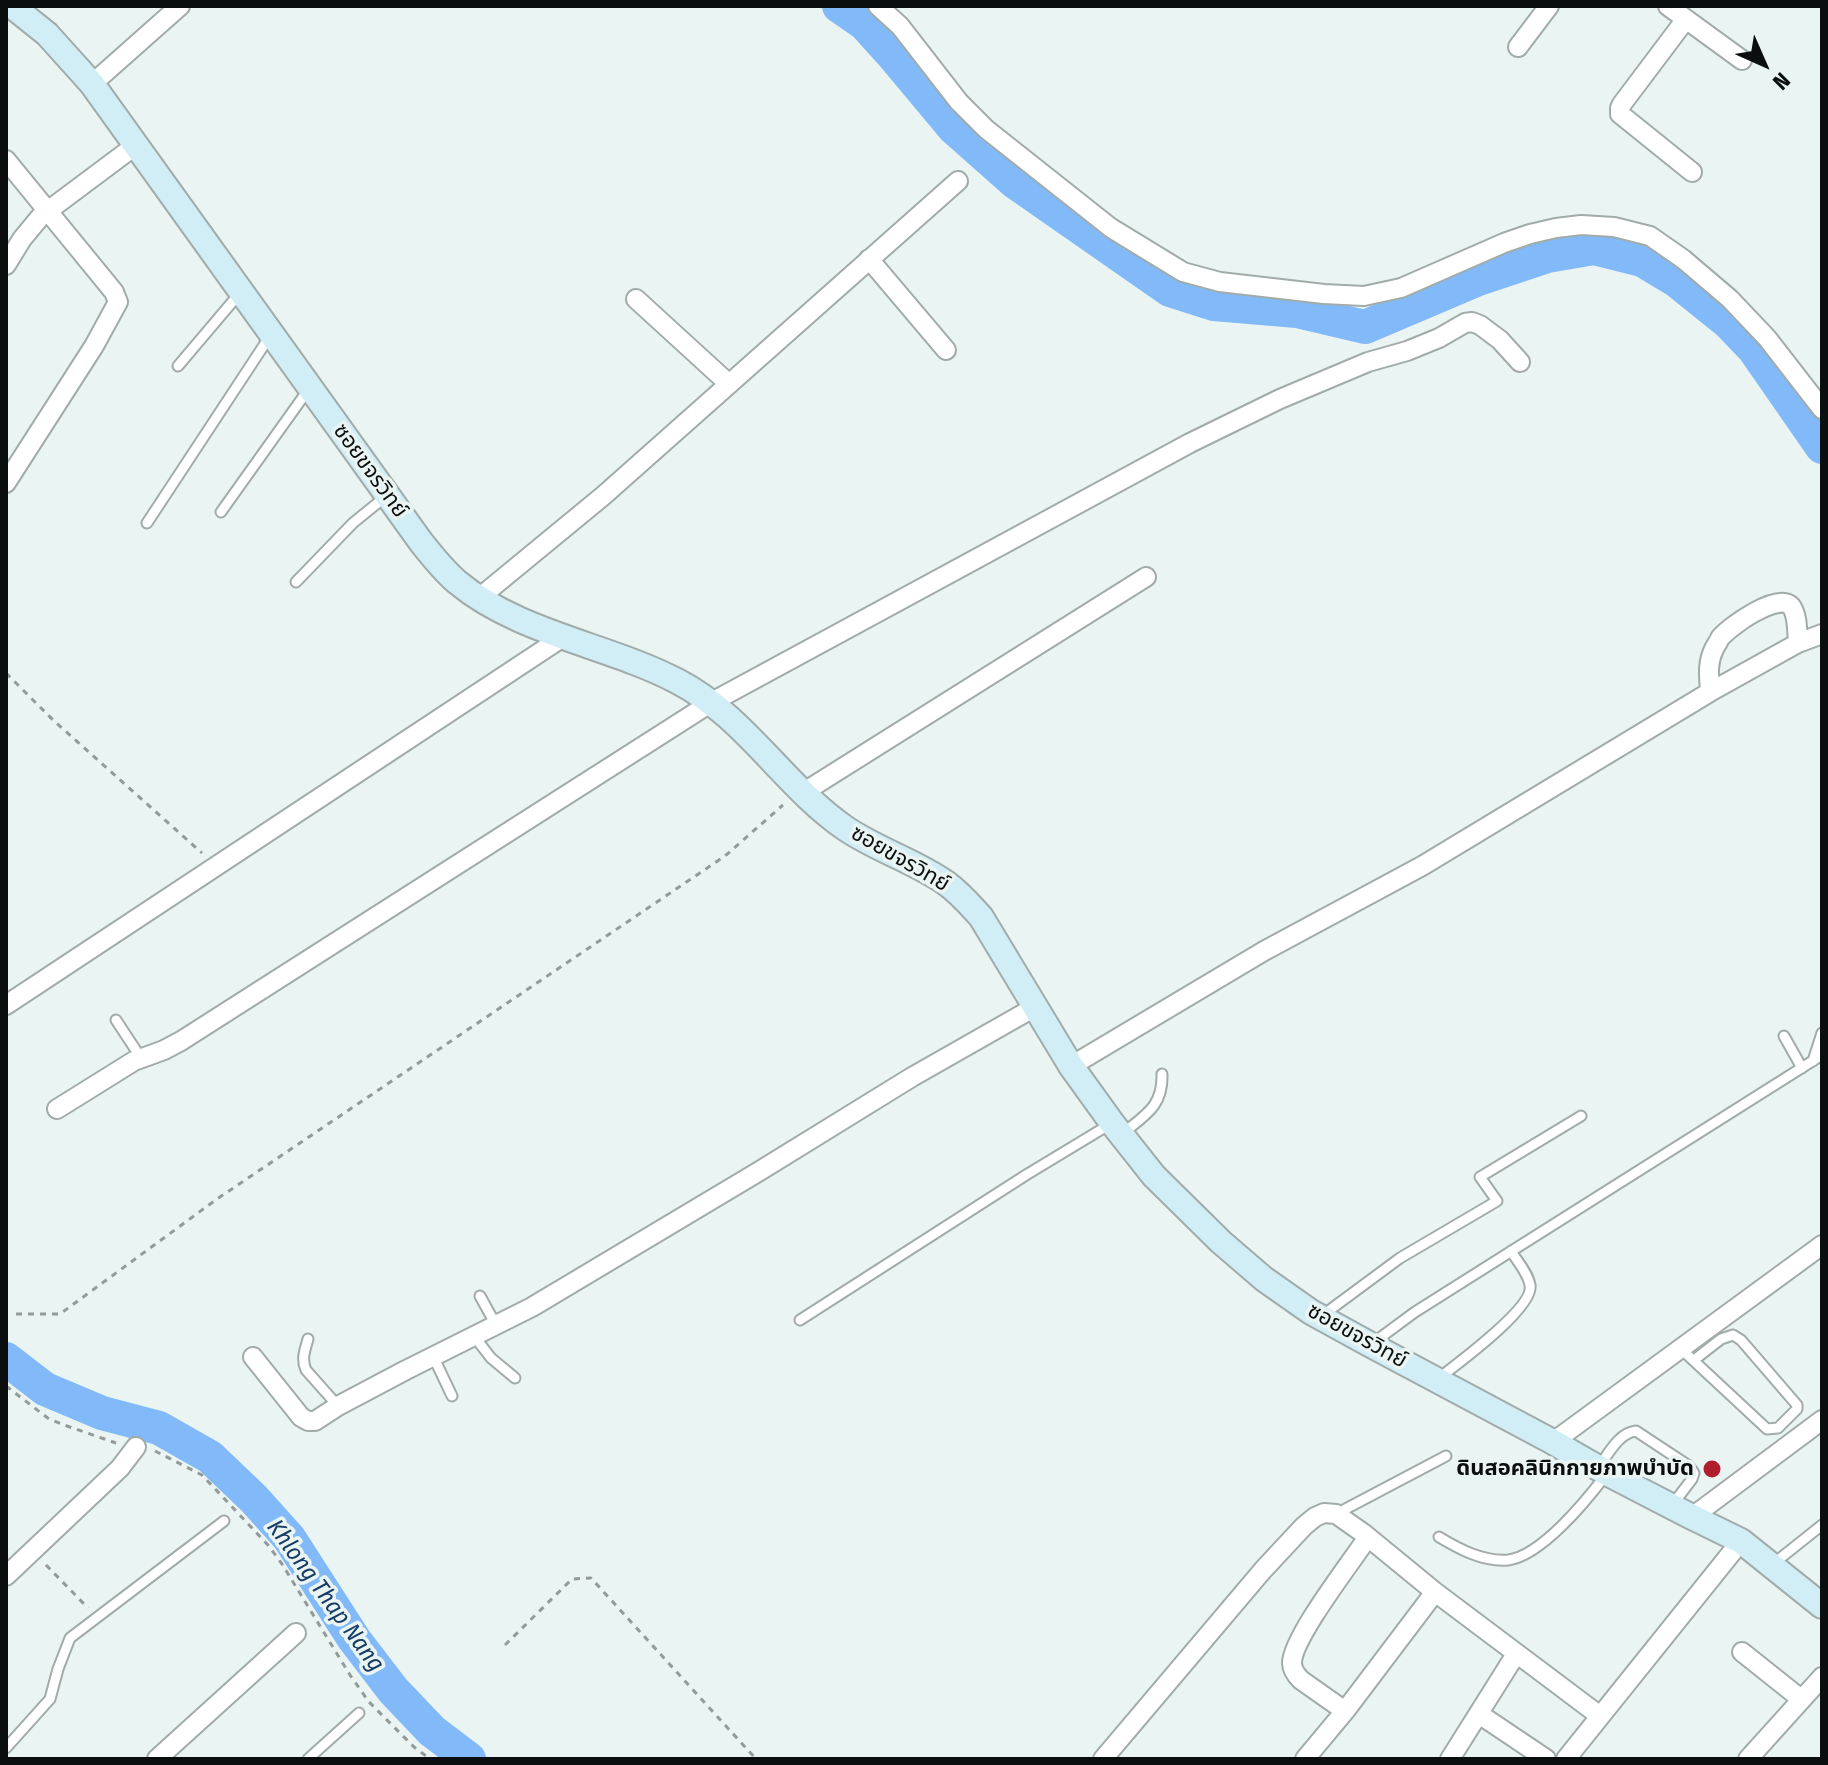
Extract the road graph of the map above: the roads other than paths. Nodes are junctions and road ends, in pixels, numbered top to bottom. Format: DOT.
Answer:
graph roads {
  1 [pos="12,6"];
  2 [pos="180,6"];
  3 [pos="878,6"];
  4 [pos="1549,6"];
  5 [pos="1668,6"];
  6 [pos="1686,19"];
  7 [pos="1518,47"];
  8 [pos="1742,60"];
  9 [pos="92,84"];
  10 [pos="136,145"];
  11 [pos="6,160"];
  12 [pos="1692,172"];
  13 [pos="958,181"];
  14 [pos="48,209"];
  15 [pos="869,259"];
  16 [pos="6,265"];
  17 [pos="241,291"];
  18 [pos="636,299"];
  19 [pos="271,333"];
  20 [pos="946,350"];
  21 [pos="1520,362"];
  22 [pos="178,366"];
  23 [pos="729,384"];
  24 [pos="310,387"];
  25 [pos="1822,409"];
  26 [pos="6,483"];
  27 [pos="387,495"];
  28 [pos="221,512"];
  29 [pos="147,523"];
  30 [pos="1146,577"];
  31 [pos="296,582"];
  32 [pos="479,598"];
  33 [pos="1822,634"];
  34 [pos="563,637"];
  35 [pos="1798,643"];
  36 [pos="1710,692"];
  37 [pos="712,702"];
  38 [pos="802,791"];
  39 [pos="6,1005"];
  40 [pos="1035,1007"];
  41 [pos="116,1020"];
  42 [pos="1822,1033"];
  43 [pos="1784,1036"];
  44 [pos="141,1058"];
  45 [pos="1818,1058"];
  46 [pos="1071,1066"];
  47 [pos="1802,1068"];
  48 [pos="1162,1074"];
  49 [pos="57,1109"];
  50 [pos="1581,1116"];
  51 [pos="1116,1129"];
  52 [pos="1822,1245"];
  53 [pos="1511,1251"];
  54 [pos="480,1296"];
  55 [pos="1321,1317"];
  56 [pos="800,1320"];
  57 [pos="496,1325"];
  58 [pos="474,1336"];
  59 [pos="308,1339"];
  60 [pos="1371,1345"];
  61 [pos="1687,1354"];
  62 [pos="433,1356"];
  63 [pos="253,1357"];
  64 [pos="515,1378"];
  65 [pos="1437,1380"];
  66 [pos="452,1396"];
  67 [pos="338,1406"];
  68 [pos="1822,1420"];
  69 [pos="1553,1442"];
  70 [pos="136,1447"];
  71 [pos="1446,1456"];
  72 [pos="1603,1471"];
  73 [pos="1681,1512"];
  74 [pos="1336,1514"];
  75 [pos="224,1521"];
  76 [pos="1822,1525"];
  77 [pos="1368,1537"];
  78 [pos="1439,1537"];
  79 [pos="1741,1541"];
  80 [pos="1770,1566"];
  81 [pos="6,1576"];
  82 [pos="1435,1592"];
  83 [pos="1822,1606"];
  84 [pos="296,1633"];
  85 [pos="1742,1652"];
  86 [pos="1516,1654"];
  87 [pos="1822,1677"];
  88 [pos="1801,1699"];
  89 [pos="1345,1711"];
  90 [pos="359,1713"];
  91 [pos="1479,1714"];
  92 [pos="1600,1716"];
  93 [pos="6,1748"];
  94 [pos="157,1759"];
  95 [pos="308,1759"];
  96 [pos="1103,1759"];
  97 [pos="1305,1759"];
  98 [pos="1450,1759"];
  99 [pos="1546,1759"];
  100 [pos="1566,1759"];
  101 [pos="1748,1759"];
  1 -- 9 [label="street, ซอยขจรวิทย์"];
  2 -- 9 [label="street"];
  3 -- 25 [label="street"];
  4 -- 7 [label="street"];
  5 -- 6 [label="street"];
  6 -- 8 [label="street"];
  6 -- 12 [label="street"];
  9 -- 10 [label="street, ซอยขจรวิทย์"];
  10 -- 14 [label="street"];
  10 -- 17 [label="street, ซอยขจรวิทย์"];
  11 -- 14 [label="street"];
  13 -- 15 [label="street"];
  14 -- 16 [label="street"];
  14 -- 26 [label="street"];
  15 -- 20 [label="street"];
  15 -- 23 [label="street"];
  17 -- 19 [label="street, ซอยขจรวิทย์"];
  17 -- 22 [label="lane"];
  18 -- 23 [label="street"];
  19 -- 24 [label="street, ซอยขจรวิทย์"];
  19 -- 29 [label="lane"];
  21 -- 37 [label="street"];
  23 -- 32 [label="street"];
  24 -- 27 [label="street, ซอยขจรวิทย์"];
  24 -- 28 [label="lane"];
  27 -- 31 [label="lane"];
  27 -- 32 [label="street, ซอยขจรวิทย์"];
  30 -- 38 [label="street"];
  32 -- 34 [label="street, ซอยขจรวิทย์"];
  33 -- 35 [label="street"];
  34 -- 37 [label="street, ซอยขจรวิทย์"];
  34 -- 39 [label="street"];
  35 -- 36 [label="street"];
  35 -- 36 [label="street"];
  36 -- 46 [label="street"];
  37 -- 38 [label="street, ซอยขจรวิทย์"];
  37 -- 44 [label="street"];
  38 -- 40 [label="street, ซอยขจรวิทย์"];
  40 -- 46 [label="street, ซอยขจรวิทย์"];
  40 -- 57 [label="street"];
  41 -- 44 [label="lane"];
  42 -- 45 [label="lane"];
  43 -- 47 [label="lane"];
  44 -- 49 [label="street"];
  45 -- 47 [label="lane"];
  46 -- 51 [label="street, ซอยขจรวิทย์"];
  47 -- 53 [label="lane"];
  48 -- 51 [label="lane"];
  50 -- 55 [label="lane"];
  51 -- 55 [label="street, ซอยขจรวิทย์"];
  51 -- 56 [label="lane"];
  52 -- 61 [label="street"];
  53 -- 60 [label="lane"];
  53 -- 65 [label="lane"];
  54 -- 57 [label="lane"];
  55 -- 60 [label="street, ซอยขจรวิทย์"];
  57 -- 58 [label="street"];
  58 -- 62 [label="street"];
  58 -- 64 [label="lane"];
  59 -- 67 [label="lane"];
  60 -- 65 [label="street, ซอยขจรวิทย์"];
  61 -- 61 [label="lane"];
  61 -- 69 [label="street"];
  62 -- 66 [label="lane"];
  62 -- 67 [label="street"];
  63 -- 67 [label="street"];
  65 -- 69 [label="street, ซอยขจรวิทย์"];
  68 -- 73 [label="street"];
  69 -- 72 [label="street, ซอยขจรวิทย์"];
  70 -- 81 [label="street"];
  71 -- 74 [label="lane"];
  72 -- 73 [label="street, ซอยขจรวิทย์"];
  72 -- 73 [label="lane"];
  72 -- 78 [label="lane"];
  73 -- 79 [label="street, ซอยขจรวิทย์"];
  74 -- 77 [label="street"];
  74 -- 96 [label="street"];
  75 -- 93 [label="lane"];
  76 -- 80 [label="lane"];
  77 -- 82 [label="street"];
  77 -- 89 [label="street"];
  79 -- 80 [label="street, ซอยขจรวิทย์"];
  79 -- 92 [label="street"];
  80 -- 83 [label="street, ซอยขจรวิทย์"];
  82 -- 86 [label="street"];
  82 -- 89 [label="street"];
  84 -- 94 [label="street"];
  85 -- 88 [label="street"];
  86 -- 91 [label="street"];
  86 -- 92 [label="street"];
  87 -- 88 [label="street"];
  88 -- 101 [label="street"];
  89 -- 97 [label="street"];
  90 -- 95 [label="lane"];
  91 -- 98 [label="street"];
  91 -- 99 [label="street"];
  92 -- 100 [label="street"];
}
